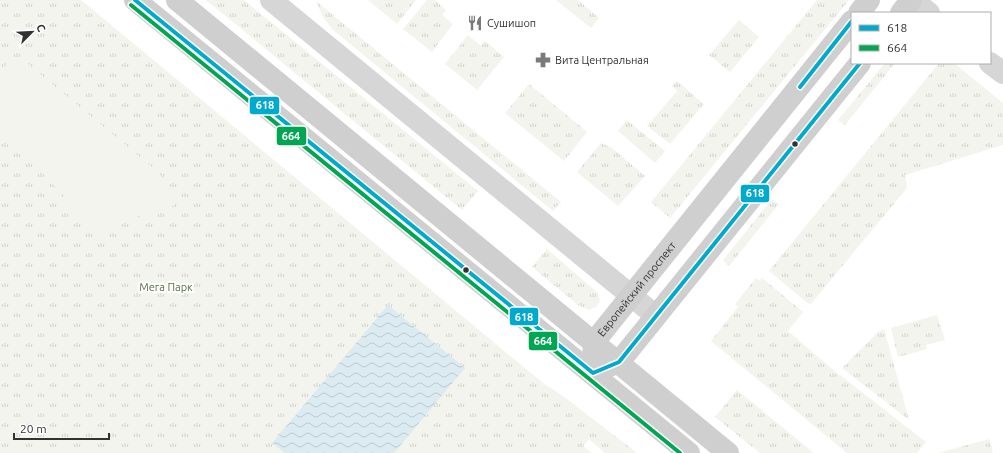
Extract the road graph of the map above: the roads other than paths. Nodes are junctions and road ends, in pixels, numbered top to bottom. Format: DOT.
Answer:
graph roads {
  1 [pos="135,0"];
  2 [pos="177,0"];
  3 [pos="271,0"];
  4 [pos="869,0"];
  5 [pos="912,0"];
  6 [pos="860,12"];
  7 [pos="902,12"];
  8 [pos="928,12"];
  9 [pos="851,22"];
  10 [pos="859,64"];
  11 [pos="991,64"];
  12 [pos="1003,73"];
  13 [pos="632,296"];
  14 [pos="656,316"];
  15 [pos="594,342"];
  16 [pos="618,362"];
  17 [pos="593,372"];
  18 [pos="689,453"];
  19 [pos="728,453"];
  1 -- 17 [label="street"];
  2 -- 15 [label="street"];
  3 -- 13 [label="street"];
  4 -- 6 [label="street"];
  5 -- 7 [label="street"];
  5 -- 8 [label="street"];
  9 -- 13 [label="street, Европейский проспект"];
  10 -- 14 [label="street"];
  11 -- 12 [label="street"];
  13 -- 14 [label="street"];
  13 -- 15 [label="street, Европейский проспект"];
  14 -- 16 [label="street"];
  15 -- 16 [label="street"];
  15 -- 17 [label="street, Европейский проспект"];
  16 -- 17 [label="street"];
  16 -- 19 [label="street"];
  17 -- 18 [label="street"];
}
